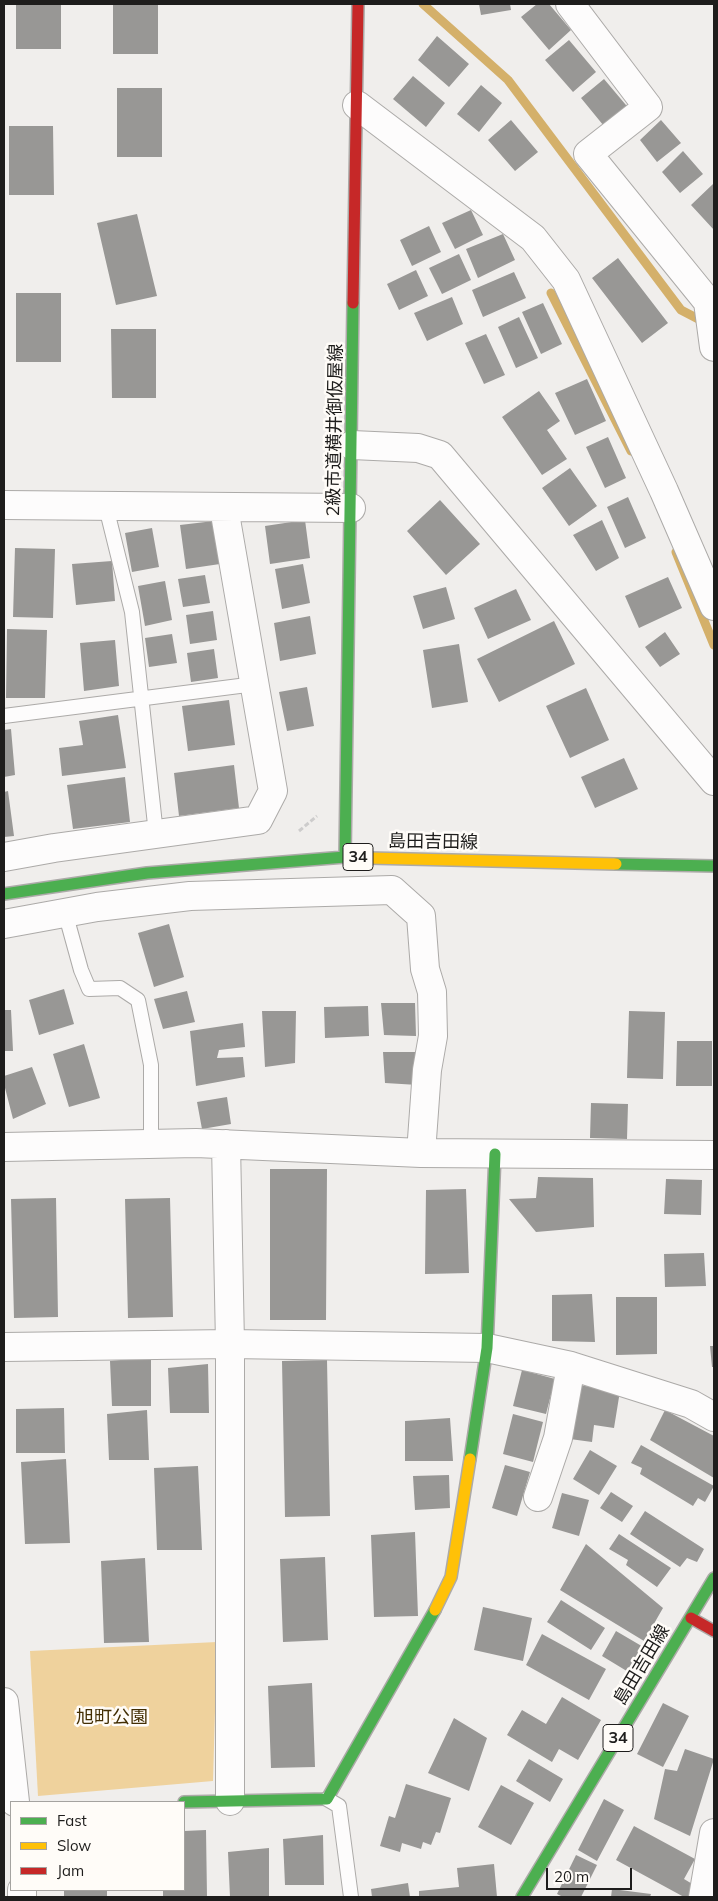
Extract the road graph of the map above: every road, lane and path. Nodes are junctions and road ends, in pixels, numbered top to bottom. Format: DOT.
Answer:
graph roads {
  1 [pos="358,4"];
  2 [pos="570,4"];
  3 [pos="357,105"];
  4 [pos="714,347"];
  5 [pos="352,445"];
  6 [pos="4,505"];
  7 [pos="106,507"];
  8 [pos="224,508"];
  9 [pos="351,508"];
  10 [pos="714,606"];
  11 [pos="254,684"];
  12 [pos="143,698"];
  13 [pos="4,716"];
  14 [pos="714,781"];
  15 [pos="156,834"];
  16 [pos="4,857"];
  17 [pos="345,857"];
  18 [pos="714,866"];
  19 [pos="4,894"];
  20 [pos="65,912"];
  21 [pos="4,924"];
  22 [pos="151,1143"];
  23 [pos="226,1144"];
  24 [pos="4,1147"];
  25 [pos="421,1153"];
  26 [pos="494,1154"];
  27 [pos="714,1155"];
  28 [pos="230,1344"];
  29 [pos="4,1347"];
  30 [pos="487,1348"];
  31 [pos="570,1366"];
  32 [pos="714,1418"];
  33 [pos="538,1497"];
  34 [pos="714,1578"];
  35 [pos="691,1618"];
  36 [pos="714,1631"];
  37 [pos="4,1702"];
  38 [pos="326,1800"];
  39 [pos="15,1801"];
  40 [pos="230,1801"];
  41 [pos="185,1802"];
  42 [pos="714,1833"];
  43 [pos="351,1897"];
  44 [pos="522,1897"];
  45 [pos="703,1897"];
  1 -- 3 [label="street, 2級市道横井御仮屋線"];
  2 -- 4 [label="street"];
  3 -- 5 [label="street, 2級市道横井御仮屋線"];
  3 -- 10 [label="street"];
  5 -- 9 [label="street, 2級市道横井御仮屋線"];
  5 -- 14 [label="street"];
  6 -- 7 [label="street"];
  7 -- 8 [label="street"];
  7 -- 12 [label="lane"];
  8 -- 9 [label="street"];
  8 -- 11 [label="street"];
  9 -- 17 [label="street, 2級市道横井御仮屋線"];
  11 -- 12 [label="lane"];
  11 -- 15 [label="street"];
  12 -- 13 [label="lane"];
  12 -- 15 [label="lane"];
  15 -- 16 [label="street"];
  17 -- 18 [label="street, 島田吉田線 / 34"];
  17 -- 19 [label="street, 島田吉田線 / 34"];
  20 -- 21 [label="street"];
  20 -- 22 [label="lane"];
  20 -- 25 [label="street"];
  22 -- 23 [label="street"];
  22 -- 24 [label="street"];
  23 -- 25 [label="street"];
  23 -- 28 [label="street"];
  25 -- 26 [label="street"];
  26 -- 27 [label="street"];
  26 -- 30 [label="street"];
  28 -- 29 [label="street"];
  28 -- 30 [label="street"];
  28 -- 40 [label="street"];
  30 -- 31 [label="street"];
  30 -- 38 [label="street"];
  31 -- 32 [label="street"];
  31 -- 33 [label="street"];
  34 -- 35 [label="street, 島田吉田線 / 34"];
  35 -- 36 [label="street"];
  35 -- 44 [label="street, 島田吉田線 / 34"];
  37 -- 39 [label="street"];
  38 -- 40 [label="street"];
  38 -- 43 [label="lane"];
  40 -- 41 [label="street"];
  42 -- 45 [label="street"];
}
